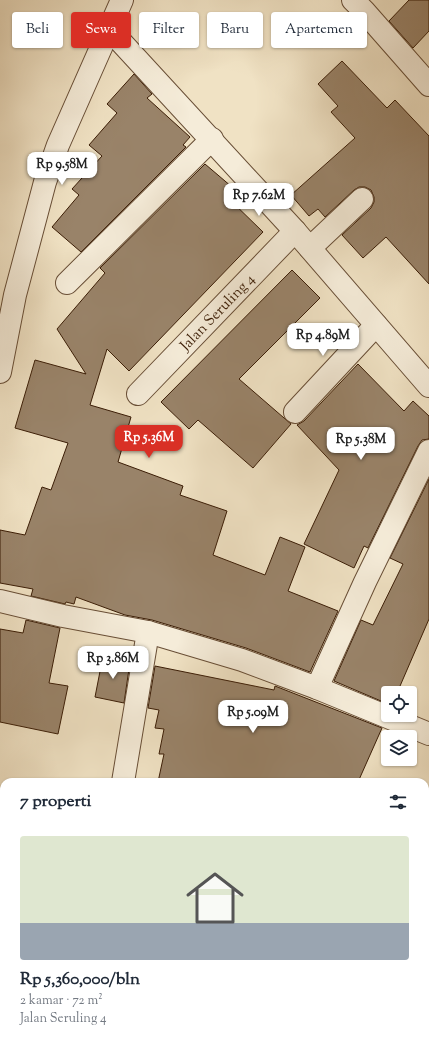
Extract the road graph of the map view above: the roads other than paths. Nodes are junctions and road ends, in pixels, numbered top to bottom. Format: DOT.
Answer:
graph roads {
  1 [pos="122,0"];
  2 [pos="364,4"];
  3 [pos="117,12"];
  4 [pos="102,48"];
  5 [pos="127,48"];
  6 [pos="425,72"];
  7 [pos="212,139"];
  8 [pos="362,199"];
  9 [pos="295,231"];
  10 [pos="310,248"];
  11 [pos="67,283"];
  12 [pos="376,325"];
  13 [pos="0,372"];
  14 [pos="429,386"];
  15 [pos="138,394"];
  16 [pos="295,412"];
  17 [pos="429,451"];
  18 [pos="0,601"];
  19 [pos="148,632"];
  20 [pos="317,688"];
  21 [pos="429,734"];
  22 [pos="124,778"];
  1 -- 3 [label="street"];
  2 -- 6 [label="street"];
  4 -- 13 [label="street"];
  5 -- 7 [label="street"];
  7 -- 9 [label="street"];
  7 -- 11 [label="street"];
  8 -- 10 [label="street"];
  9 -- 10 [label="street"];
  9 -- 15 [label="street, Jalan Seruling 4"];
  10 -- 12 [label="street"];
  12 -- 14 [label="street"];
  12 -- 16 [label="street"];
  17 -- 20 [label="street"];
  18 -- 19 [label="street"];
  19 -- 20 [label="street"];
  19 -- 22 [label="street"];
  20 -- 21 [label="street"];
}
